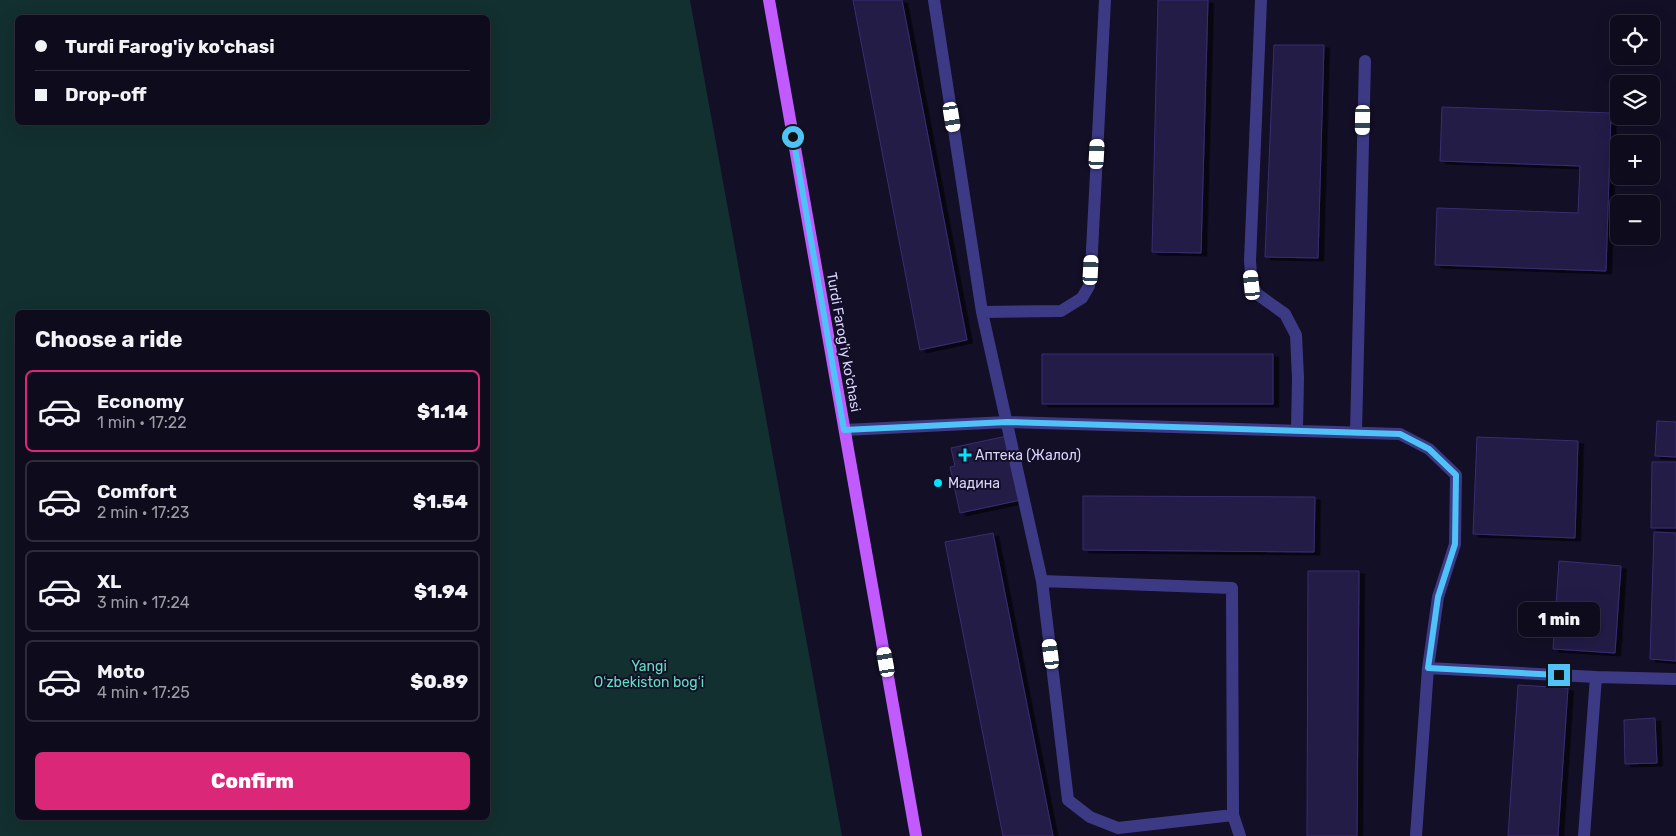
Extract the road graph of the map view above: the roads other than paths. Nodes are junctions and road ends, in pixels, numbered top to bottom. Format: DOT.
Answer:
graph roads {
  1 [pos="769,0"];
  2 [pos="934,0"];
  3 [pos="1105,0"];
  4 [pos="1261,0"];
  5 [pos="1364,61"];
  6 [pos="982,312"];
  7 [pos="1007,422"];
  8 [pos="844,430"];
  9 [pos="1297,430"];
  10 [pos="1356,432"];
  11 [pos="1042,581"];
  12 [pos="1428,668"];
  13 [pos="1596,677"];
  14 [pos="1676,679"];
  15 [pos="1233,815"];
  16 [pos="916,836"];
  17 [pos="1240,836"];
  18 [pos="1416,836"];
  19 [pos="1584,836"];
  1 -- 8 [label="main road, Turdi Farog'iy ko'chasi"];
  2 -- 6 [label="lane"];
  3 -- 6 [label="lane"];
  4 -- 9 [label="lane"];
  5 -- 10 [label="lane"];
  6 -- 7 [label="lane"];
  7 -- 8 [label="lane"];
  7 -- 9 [label="lane"];
  7 -- 11 [label="lane"];
  8 -- 16 [label="main road, Turdi Farog'iy ko'chasi"];
  9 -- 10 [label="lane"];
  10 -- 12 [label="lane"];
  11 -- 15 [label="lane"];
  11 -- 15 [label="lane"];
  12 -- 13 [label="lane"];
  12 -- 18 [label="lane"];
  13 -- 14 [label="lane"];
  13 -- 19 [label="lane"];
  15 -- 17 [label="lane"];
}
